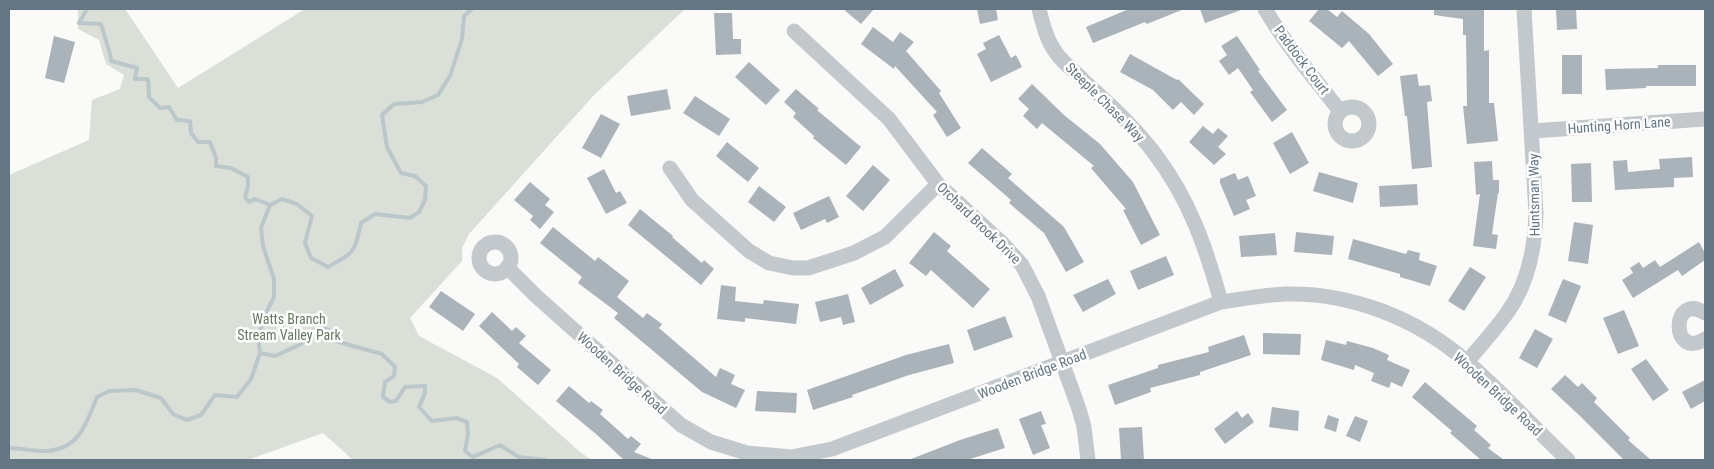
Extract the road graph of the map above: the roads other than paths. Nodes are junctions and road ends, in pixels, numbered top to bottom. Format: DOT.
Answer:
graph roads {
  1 [pos="1039,9"];
  2 [pos="1265,9"];
  3 [pos="1524,9"];
  4 [pos="794,31"];
  5 [pos="1340,111"];
  6 [pos="1705,119"];
  7 [pos="1532,131"];
  8 [pos="670,168"];
  9 [pos="938,184"];
  10 [pos="508,267"];
  11 [pos="1221,302"];
  12 [pos="1705,313"];
  13 [pos="1705,339"];
  14 [pos="1467,362"];
  15 [pos="1063,363"];
  16 [pos="1088,460"];
  17 [pos="1568,460"];
  1 -- 11 [label="street, Steeple Chase Way"];
  2 -- 5 [label="street, Paddock Court"];
  3 -- 7 [label="street, Huntsman Way"];
  4 -- 9 [label="street, Orchard Brook Drive"];
  6 -- 7 [label="street, Hunting Horn Lane"];
  7 -- 14 [label="street, Huntsman Way"];
  8 -- 9 [label="street"];
  9 -- 15 [label="street, Orchard Brook Drive"];
  10 -- 15 [label="street, Wooden Bridge Road"];
  11 -- 14 [label="street, Wooden Bridge Road"];
  11 -- 15 [label="street, Wooden Bridge Road"];
  12 -- 13 [label="street"];
  14 -- 17 [label="street, Wooden Bridge Road"];
  15 -- 16 [label="street, Orchard Brook Drive"];
}
